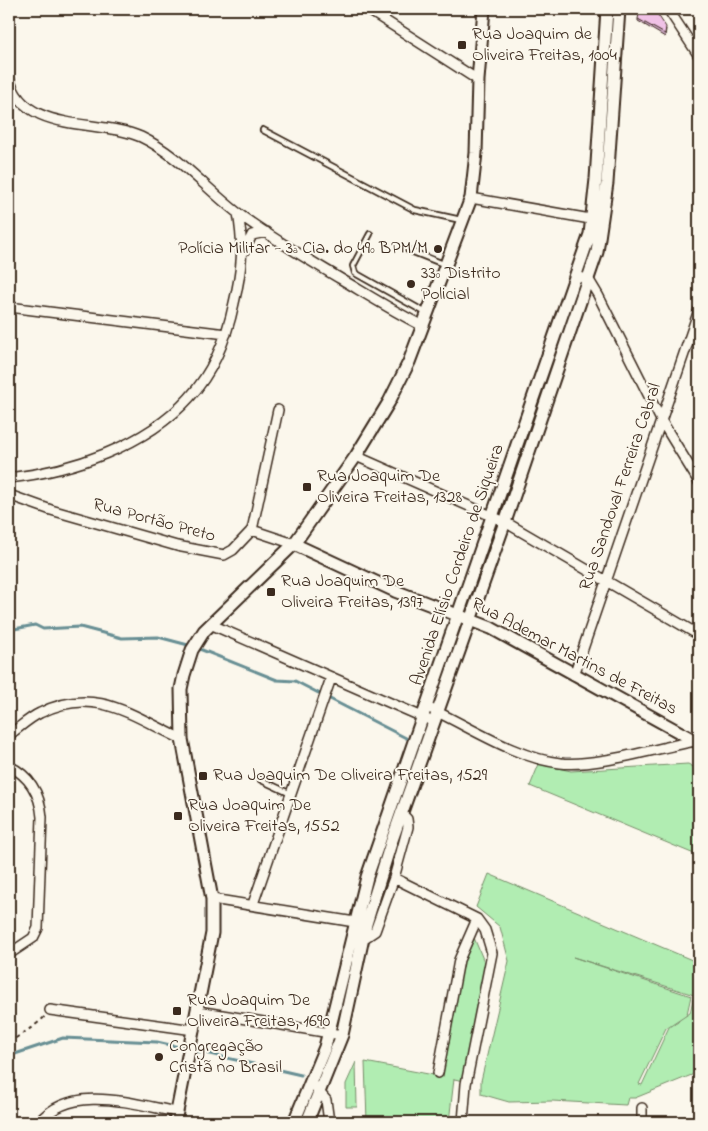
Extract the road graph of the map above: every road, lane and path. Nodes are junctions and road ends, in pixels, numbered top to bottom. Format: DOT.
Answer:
graph roads {
  1 [pos="367,9"];
  2 [pos="484,9"];
  3 [pos="607,9"];
  4 [pos="620,9"];
  5 [pos="668,9"];
  6 [pos="699,56"];
  7 [pos="9,78"];
  8 [pos="478,80"];
  9 [pos="263,130"];
  10 [pos="471,198"];
  11 [pos="238,213"];
  12 [pos="598,220"];
  13 [pos="463,221"];
  14 [pos="266,232"];
  15 [pos="370,234"];
  16 [pos="408,250"];
  17 [pos="243,253"];
  18 [pos="446,266"];
  19 [pos="577,276"];
  20 [pos="589,280"];
  21 [pos="9,307"];
  22 [pos="699,310"];
  23 [pos="428,314"];
  24 [pos="423,326"];
  25 [pos="226,334"];
  26 [pos="278,410"];
  27 [pos="662,420"];
  28 [pos="356,456"];
  29 [pos="10,478"];
  30 [pos="699,482"];
  31 [pos="11,496"];
  32 [pos="493,517"];
  33 [pos="505,522"];
  34 [pos="252,530"];
  35 [pos="294,544"];
  36 [pos="606,581"];
  37 [pos="460,615"];
  38 [pos="471,619"];
  39 [pos="207,627"];
  40 [pos="699,635"];
  41 [pos="574,675"];
  42 [pos="329,682"];
  43 [pos="425,712"];
  44 [pos="436,717"];
  45 [pos="678,732"];
  46 [pos="9,735"];
  47 [pos="182,739"];
  48 [pos="697,742"];
  49 [pos="669,746"];
  50 [pos="9,766"];
  51 [pos="261,780"];
  52 [pos="291,794"];
  53 [pos="401,813"];
  54 [pos="394,878"];
  55 [pos="212,899"];
  56 [pos="253,904"];
  57 [pos="477,919"];
  58 [pos="361,923"];
  59 [pos="363,939"];
  60 [pos="9,954"];
  61 [pos="50,1010"];
  62 [pos="198,1011"];
  63 [pos="330,1032"];
  64 [pos="193,1035"];
  65 [pos="342,1035"];
  66 [pos="9,1043"];
  67 [pos="438,1073"];
  68 [pos="312,1084"];
  69 [pos="321,1092"];
  70 [pos="642,1108"];
  71 [pos="176,1117"];
  72 [pos="39,1122"];
  73 [pos="294,1122"];
  74 [pos="307,1122"];
  75 [pos="329,1122"];
  76 [pos="463,1122"];
  77 [pos="642,1122"];
  1 -- 8 [label="street"];
  2 -- 8 [label="main road"];
  3 -- 12 [label="main road, Avenida Elísio Cordeiro de Siqueira"];
  4 -- 12 [label="main road, Avenida Elísio Cordeiro de Siqueira"];
  5 -- 6 [label="street"];
  7 -- 11 [label="street"];
  8 -- 10 [label="main road"];
  9 -- 13 [label="lane"];
  10 -- 12 [label="street"];
  10 -- 13 [label="main road"];
  11 -- 14 [label="street"];
  11 -- 17 [label="street"];
  12 -- 19 [label="main road, Avenida Elísio Cordeiro de Siqueira"];
  12 -- 20 [label="main road, Avenida Elísio Cordeiro de Siqueira"];
  13 -- 18 [label="main road"];
  14 -- 17 [label="street"];
  14 -- 24 [label="street"];
  15 -- 23 [label="lane"];
  16 -- 18 [label="lane"];
  17 -- 25 [label="street"];
  18 -- 23 [label="main road"];
  19 -- 20 [label="street"];
  19 -- 32 [label="main road, Avenida Elísio Cordeiro de Siqueira"];
  20 -- 27 [label="street"];
  20 -- 33 [label="main road, Avenida Elísio Cordeiro de Siqueira"];
  21 -- 25 [label="street"];
  22 -- 27 [label="street, Rua Sandoval Ferreira Cabral"];
  23 -- 24 [label="main road"];
  24 -- 28 [label="main road"];
  25 -- 29 [label="street"];
  26 -- 34 [label="street"];
  27 -- 30 [label="street"];
  27 -- 36 [label="street, Rua Sandoval Ferreira Cabral"];
  28 -- 32 [label="street"];
  28 -- 35 [label="main road"];
  29 -- 31 [label="street"];
  31 -- 34 [label="street, Rua Portão Preto"];
  32 -- 33 [label="street"];
  32 -- 37 [label="main road, Avenida Elísio Cordeiro de Siqueira"];
  33 -- 36 [label="street"];
  33 -- 38 [label="main road, Avenida Elísio Cordeiro de Siqueira"];
  34 -- 35 [label="street"];
  35 -- 37 [label="main road, Rua Ademar Martins de Freitas"];
  35 -- 39 [label="main road"];
  36 -- 40 [label="street"];
  36 -- 41 [label="street, Rua Sandoval Ferreira Cabral"];
  37 -- 38 [label="main road, Rua Ademar Martins de Freitas"];
  37 -- 43 [label="main road, Avenida Elísio Cordeiro de Siqueira"];
  38 -- 41 [label="main road, Rua Ademar Martins de Freitas"];
  38 -- 44 [label="main road, Avenida Elísio Cordeiro de Siqueira"];
  39 -- 42 [label="street"];
  39 -- 47 [label="main road"];
  41 -- 45 [label="main road, Rua Ademar Martins de Freitas"];
  42 -- 43 [label="street"];
  42 -- 52 [label="street"];
  43 -- 44 [label="street"];
  43 -- 58 [label="main road, Avenida Elísio Cordeiro de Siqueira"];
  44 -- 49 [label="street"];
  44 -- 53 [label="main road, Avenida Elísio Cordeiro de Siqueira"];
  45 -- 48 [label="main road, Rua Ademar Martins de Freitas"];
  45 -- 49 [label="street"];
  46 -- 47 [label="street"];
  47 -- 55 [label="main road"];
  48 -- 49 [label="street"];
  50 -- 60 [label="street"];
  51 -- 52 [label="lane"];
  52 -- 56 [label="street"];
  53 -- 54 [label="street"];
  53 -- 58 [label="main road, Avenida Elísio Cordeiro de Siqueira"];
  54 -- 57 [label="street"];
  54 -- 59 [label="street"];
  55 -- 56 [label="street"];
  55 -- 62 [label="main road"];
  56 -- 58 [label="street"];
  57 -- 67 [label="street"];
  57 -- 76 [label="street"];
  58 -- 59 [label="main road, Avenida Elísio Cordeiro de Siqueira"];
  58 -- 63 [label="main road, Avenida Elísio Cordeiro de Siqueira"];
  59 -- 65 [label="main road, Avenida Elísio Cordeiro de Siqueira"];
  61 -- 64 [label="street"];
  61 -- 66 [label="path"];
  62 -- 63 [label="street"];
  62 -- 64 [label="main road"];
  63 -- 65 [label="street"];
  63 -- 68 [label="main road, Avenida Elísio Cordeiro de Siqueira"];
  64 -- 71 [label="main road"];
  65 -- 69 [label="main road, Avenida Elísio Cordeiro de Siqueira"];
  68 -- 69 [label="street"];
  68 -- 73 [label="main road, Avenida Elísio Cordeiro de Siqueira"];
  69 -- 74 [label="main road, Avenida Elísio Cordeiro de Siqueira"];
  69 -- 75 [label="street"];
  70 -- 77 [label="street"];
  71 -- 72 [label="street"];
}
